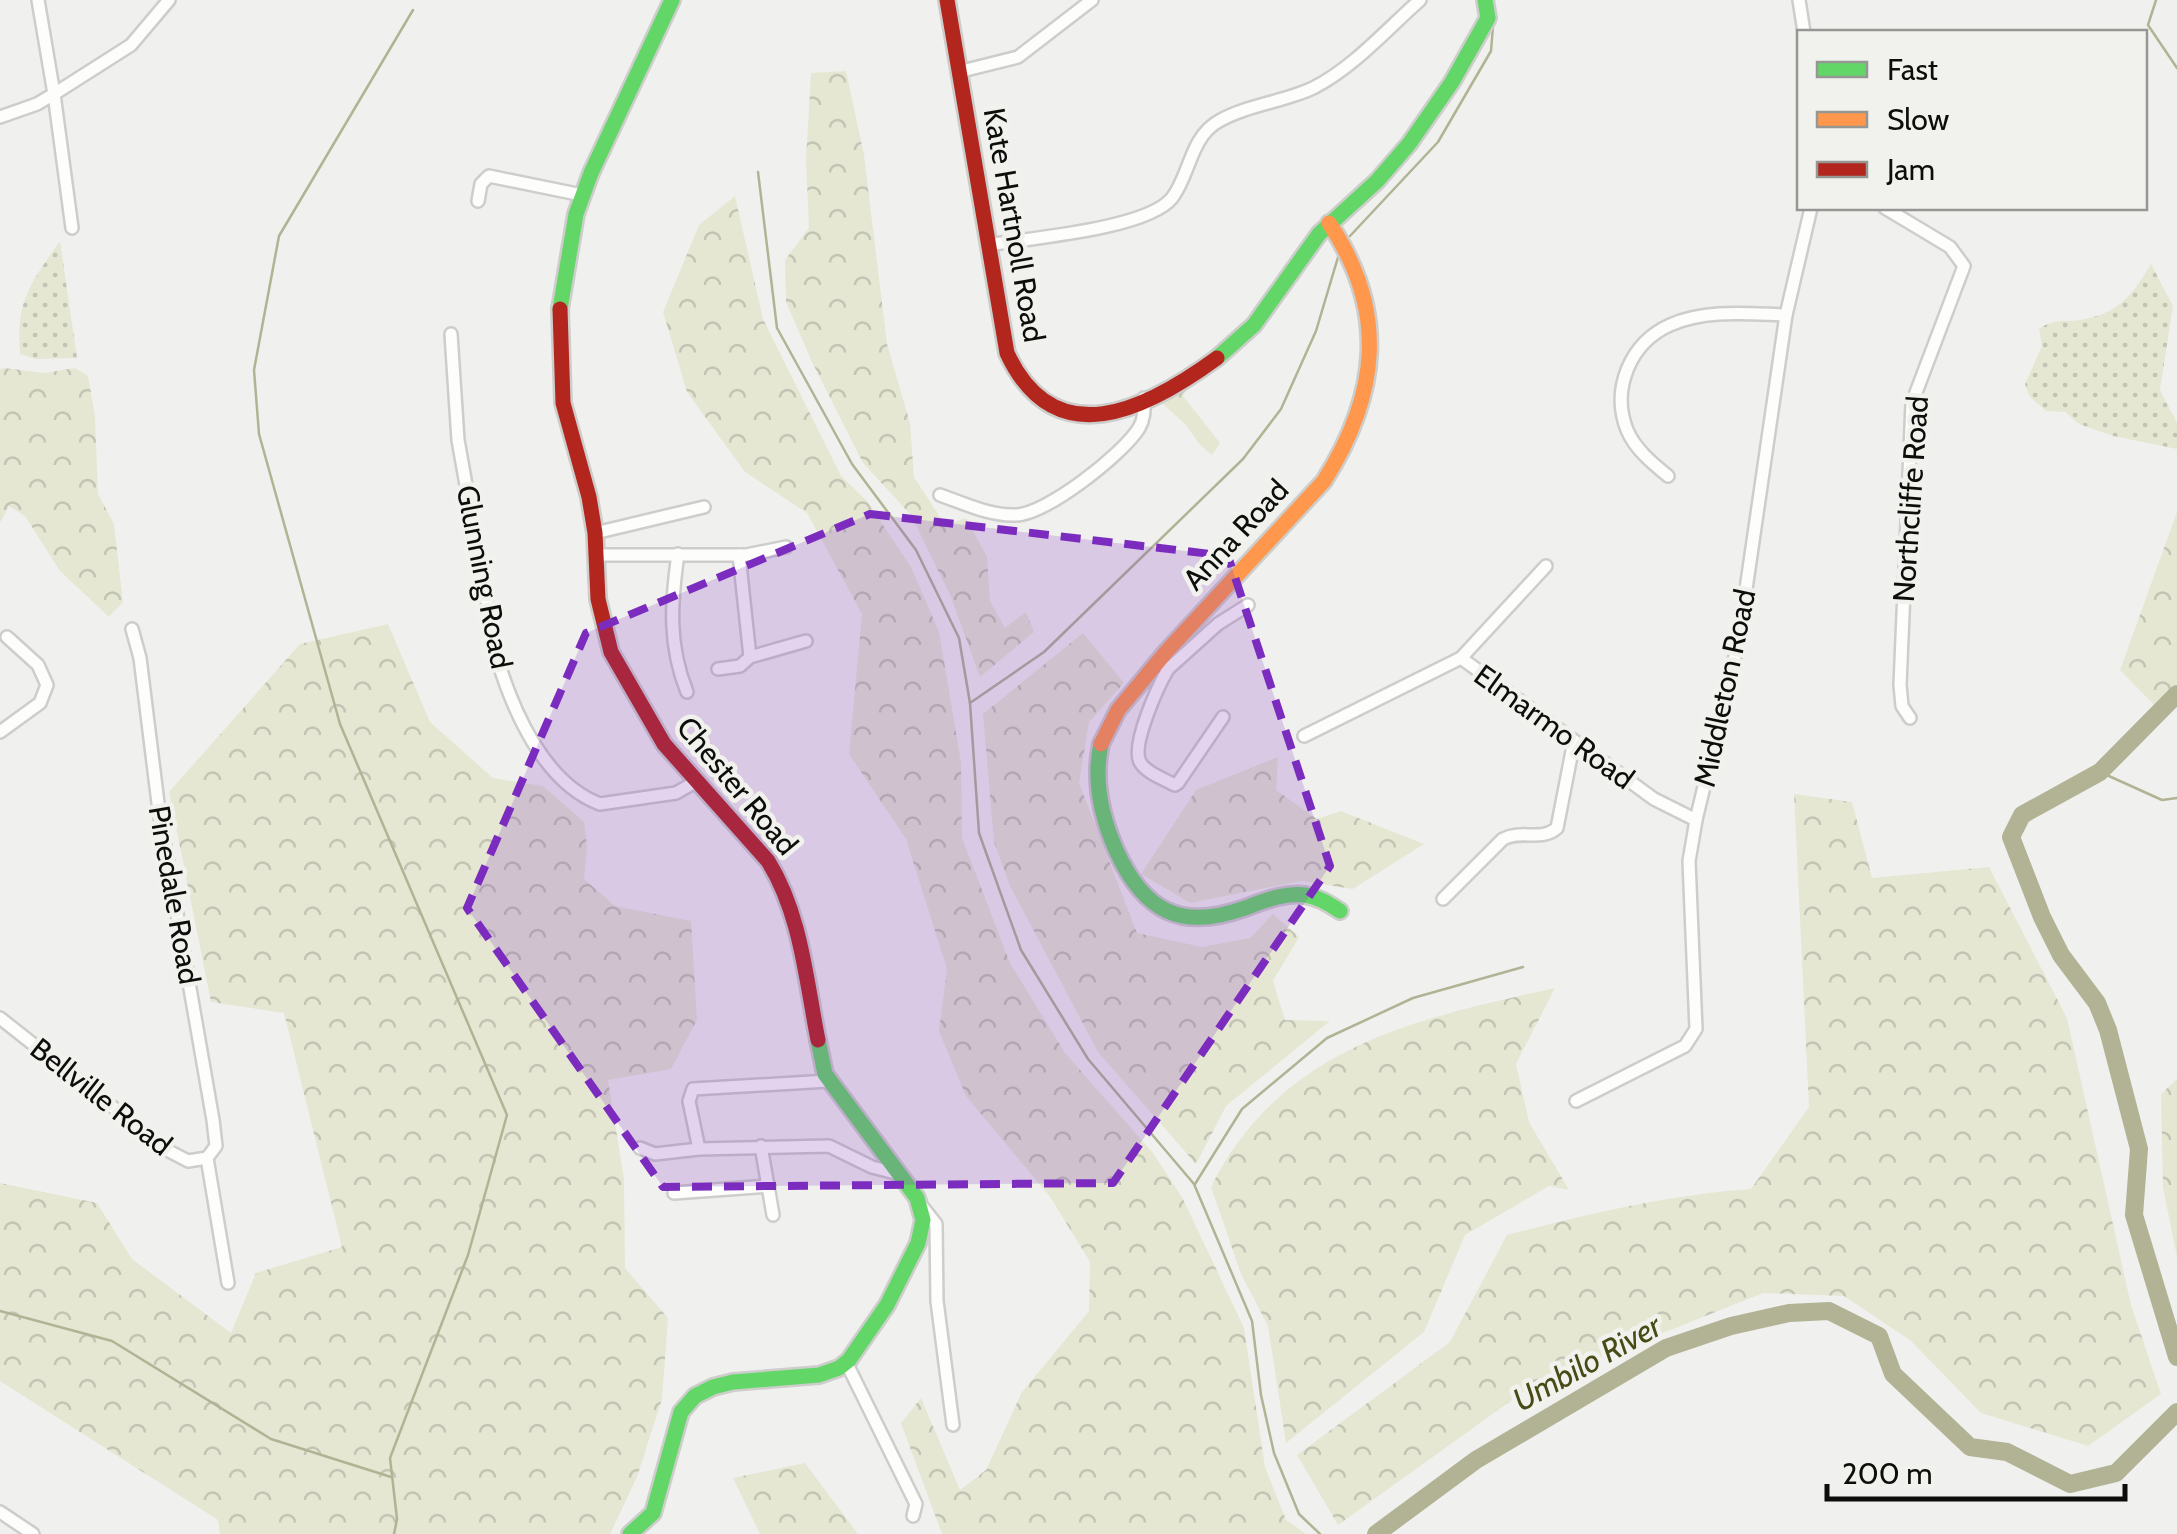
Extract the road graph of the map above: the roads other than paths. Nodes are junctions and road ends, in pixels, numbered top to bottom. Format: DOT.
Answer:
graph roads {
  1 [pos="38,0"];
  2 [pos="169,0"];
  3 [pos="672,0"];
  4 [pos="947,0"];
  5 [pos="1092,0"];
  6 [pos="1420,0"];
  7 [pos="1485,0"];
  8 [pos="1799,0"];
  9 [pos="1804,30"];
  10 [pos="958,72"];
  11 [pos="54,94"];
  12 [pos="0,117"];
  13 [pos="582,195"];
  14 [pos="478,201"];
  15 [pos="1811,210"];
  16 [pos="1887,210"];
  17 [pos="1329,223"];
  18 [pos="72,228"];
  19 [pos="988,245"];
  20 [pos="1786,314"];
  21 [pos="451,334"];
  22 [pos="1144,398"];
  23 [pos="1668,476"];
  24 [pos="940,495"];
  25 [pos="704,507"];
  26 [pos="595,534"];
  27 [pos="786,547"];
  28 [pos="678,554"];
  29 [pos="596,555"];
  30 [pos="739,555"];
  31 [pos="1546,566"];
  32 [pos="1248,605"];
  33 [pos="132,629"];
  34 [pos="7,637"];
  35 [pos="806,641"];
  36 [pos="750,657"];
  37 [pos="1460,658"];
  38 [pos="1164,664"];
  39 [pos="718,669"];
  40 [pos="686,692"];
  41 [pos="1223,717"];
  42 [pos="1910,718"];
  43 [pos="0,732"];
  44 [pos="1304,736"];
  45 [pos="1574,740"];
  46 [pos="697,782"];
  47 [pos="1696,820"];
  48 [pos="1442,899"];
  49 [pos="1340,911"];
  50 [pos="0,1018"];
  51 [pos="828,1081"];
  52 [pos="1576,1100"];
  53 [pos="760,1146"];
  54 [pos="640,1148"];
  55 [pos="700,1149"];
  56 [pos="207,1158"];
  57 [pos="899,1174"];
  58 [pos="769,1186"];
  59 [pos="674,1193"];
  60 [pos="921,1205"];
  61 [pos="773,1215"];
  62 [pos="228,1284"];
  63 [pos="847,1364"];
  64 [pos="953,1425"];
  65 [pos="0,1512"];
  66 [pos="912,1516"];
  67 [pos="33,1534"];
  68 [pos="630,1534"];
  1 -- 11 [label="street"];
  2 -- 11 [label="street"];
  3 -- 13 [label="street, Chester Road"];
  4 -- 10 [label="street, Kate Hartnoll Road"];
  5 -- 10 [label="street"];
  6 -- 19 [label="street"];
  7 -- 17 [label="street, Kate Hartnoll Road"];
  8 -- 9 [label="street"];
  10 -- 19 [label="street, Kate Hartnoll Road"];
  11 -- 12 [label="street"];
  11 -- 18 [label="street"];
  13 -- 14 [label="street"];
  13 -- 26 [label="street, Chester Road"];
  15 -- 20 [label="street, Middleton Road"];
  16 -- 42 [label="street, Northcliffe Road"];
  17 -- 22 [label="street, Kate Hartnoll Road"];
  17 -- 38 [label="street, Anna Road"];
  19 -- 22 [label="street, Kate Hartnoll Road"];
  20 -- 23 [label="street"];
  20 -- 47 [label="street, Middleton Road"];
  21 -- 46 [label="street, Glunning Road"];
  22 -- 24 [label="street"];
  25 -- 26 [label="street"];
  26 -- 29 [label="street, Chester Road"];
  27 -- 30 [label="street"];
  28 -- 29 [label="street"];
  28 -- 30 [label="street"];
  28 -- 40 [label="street"];
  29 -- 46 [label="street, Chester Road"];
  30 -- 36 [label="street"];
  31 -- 37 [label="street"];
  32 -- 38 [label="street"];
  33 -- 56 [label="street, Pinedale Road"];
  34 -- 43 [label="street"];
  35 -- 36 [label="street"];
  36 -- 39 [label="street"];
  37 -- 44 [label="street, Elmarmo Road"];
  37 -- 45 [label="street, Elmarmo Road"];
  38 -- 41 [label="street"];
  38 -- 49 [label="street, Anna Road"];
  45 -- 47 [label="street, Elmarmo Road"];
  45 -- 48 [label="street"];
  46 -- 51 [label="street, Chester Road"];
  47 -- 52 [label="street, Middleton Road"];
  50 -- 56 [label="street, Bellville Road"];
  51 -- 55 [label="street"];
  51 -- 57 [label="street, Chester Road"];
  53 -- 55 [label="street"];
  53 -- 57 [label="street"];
  53 -- 58 [label="street"];
  54 -- 55 [label="street"];
  56 -- 62 [label="street, Pinedale Road"];
  57 -- 60 [label="street, Chester Road"];
  58 -- 59 [label="street"];
  58 -- 61 [label="street"];
  60 -- 63 [label="street"];
  60 -- 64 [label="street"];
  63 -- 66 [label="street"];
  63 -- 68 [label="street"];
  65 -- 67 [label="street"];
}
